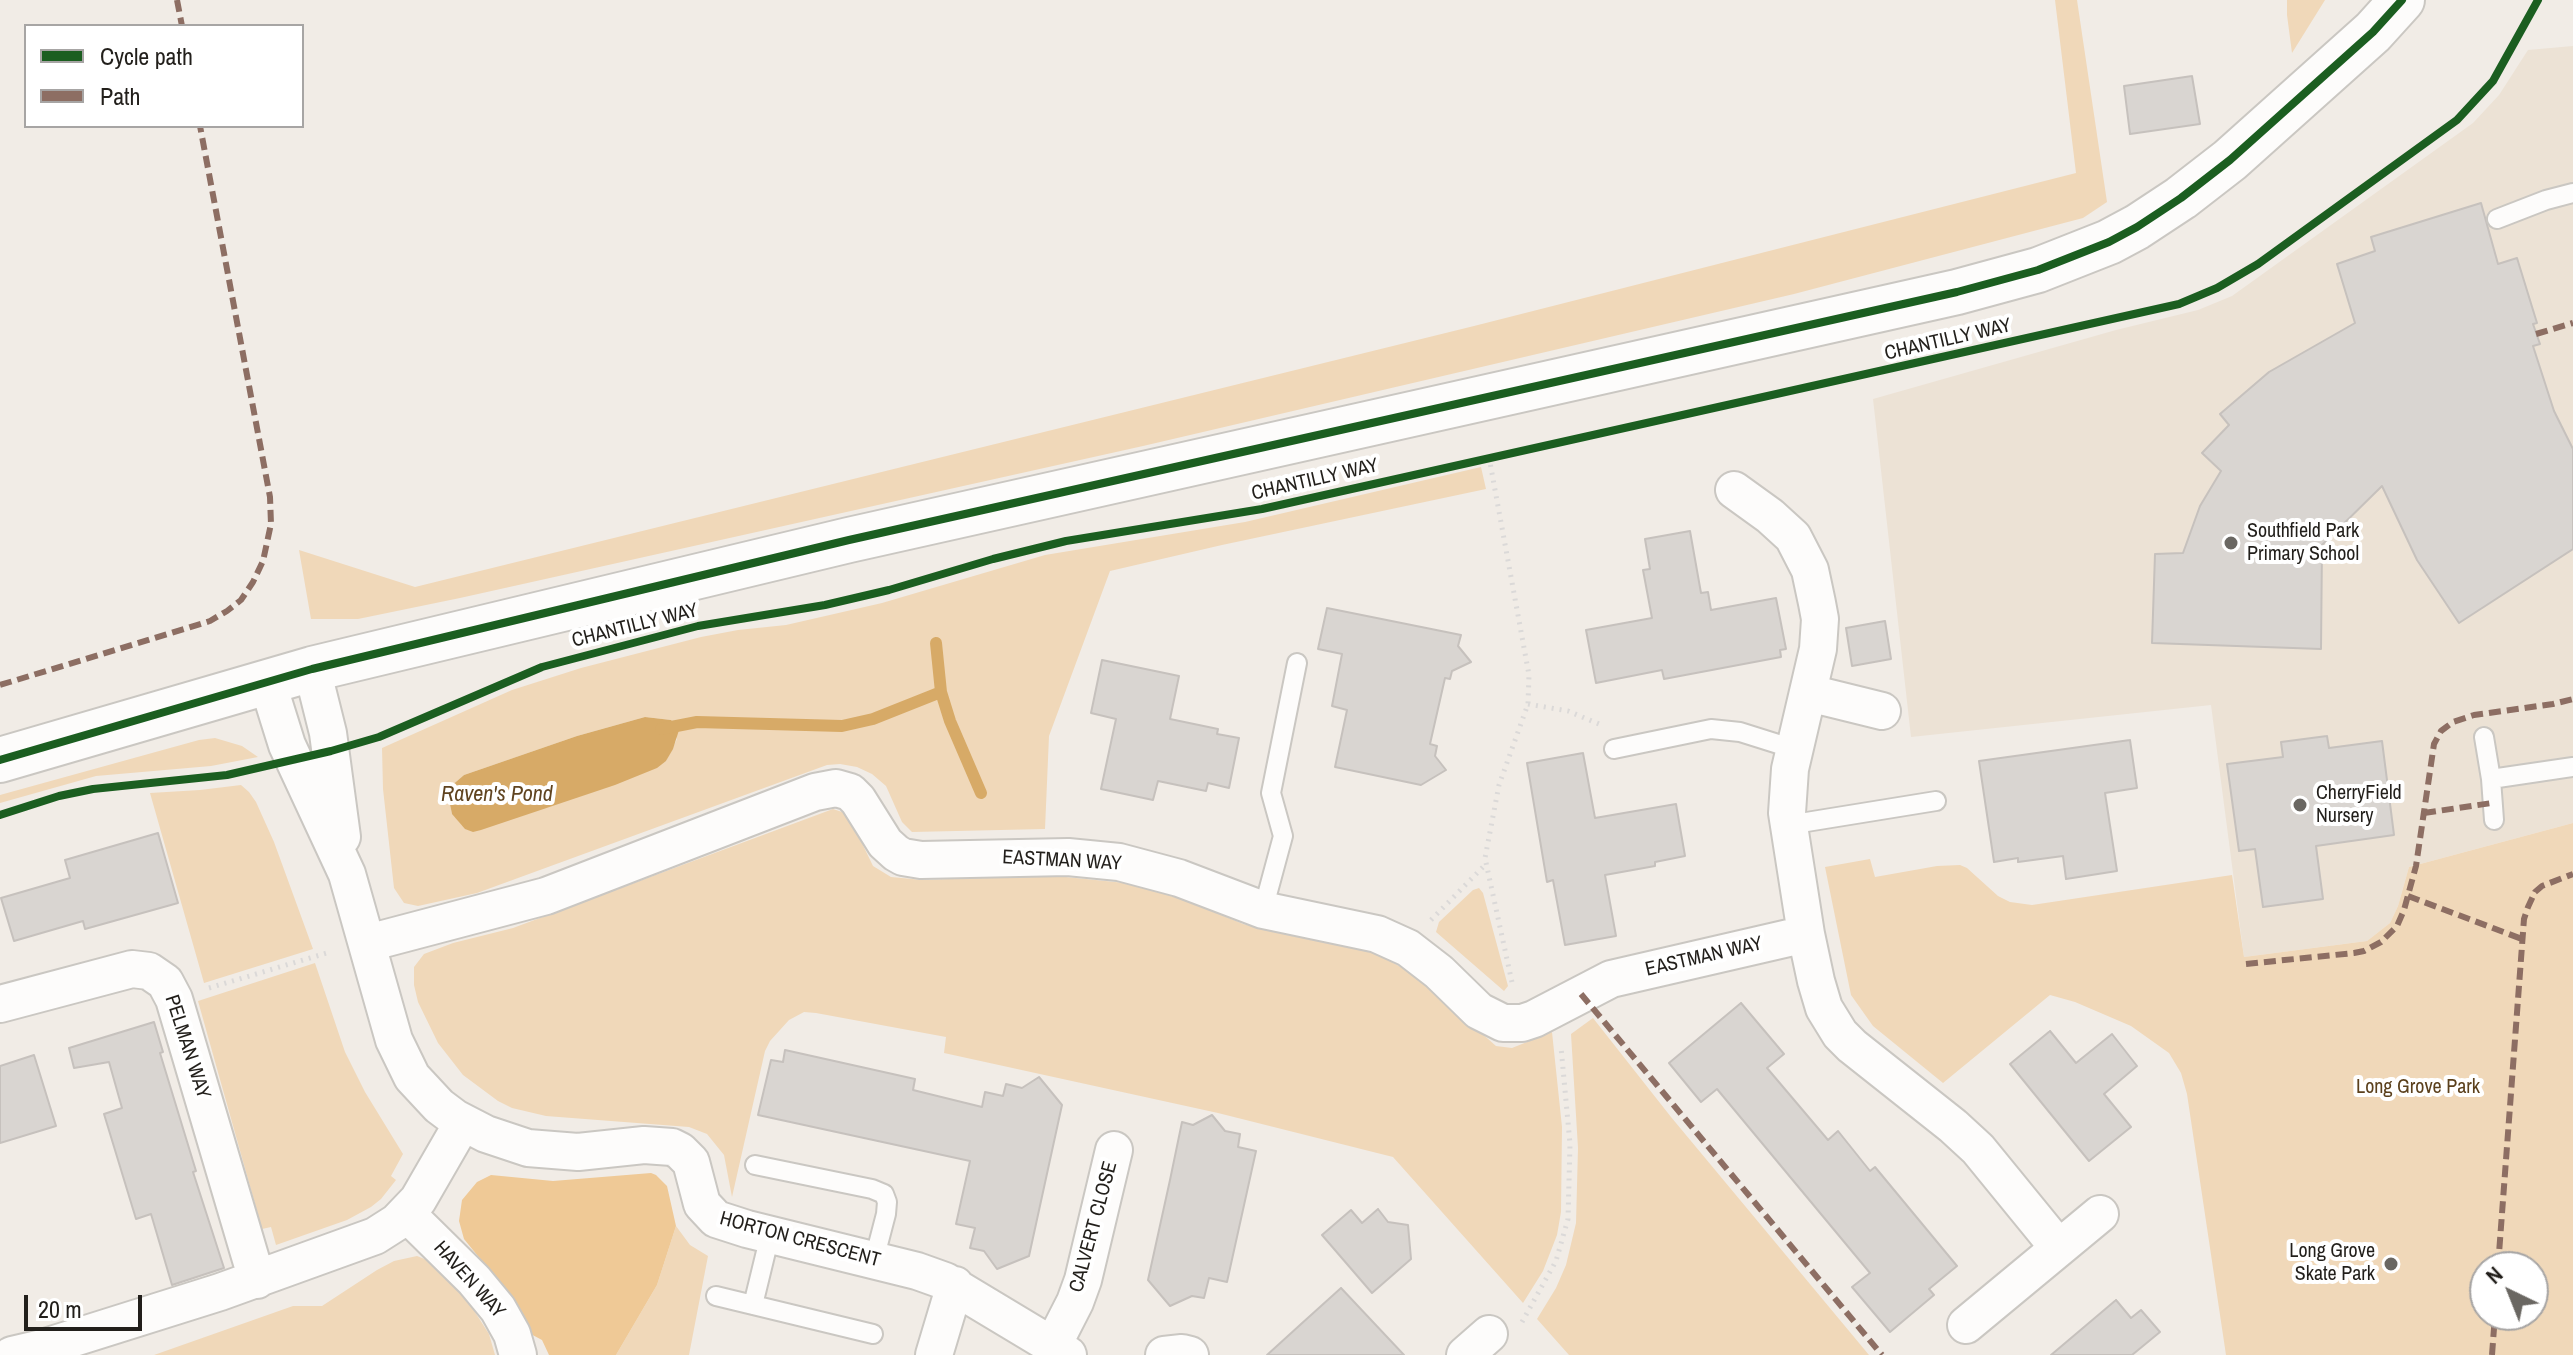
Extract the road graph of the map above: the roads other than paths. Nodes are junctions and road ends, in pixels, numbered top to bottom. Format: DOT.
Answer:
graph roads {
  1 [pos="2402,0"];
  2 [pos="2573,193"];
  3 [pos="2497,219"];
  4 [pos="1734,490"];
  5 [pos="1297,663"];
  6 [pos="312,669"];
  7 [pos="267,681"];
  8 [pos="1809,693"];
  9 [pos="1882,711"];
  10 [pos="2484,737"];
  11 [pos="1614,749"];
  12 [pos="1794,749"];
  13 [pos="0,760"];
  14 [pos="2573,767"];
  15 [pos="2491,779"];
  16 [pos="1936,801"];
  17 [pos="2494,820"];
  18 [pos="1788,825"];
  19 [pos="347,874"];
  20 [pos="1263,910"];
  21 [pos="1806,934"];
  22 [pos="368,943"];
  23 [pos="0,1004"];
  24 [pos="463,1122"];
  25 [pos="1114,1150"];
  26 [pos="755,1165"];
  27 [pos="406,1213"];
  28 [pos="2100,1214"];
  29 [pos="770,1235"];
  30 [pos="2058,1247"];
  31 [pos="874,1260"];
  32 [pos="257,1280"];
  33 [pos="955,1285"];
  34 [pos="716,1296"];
  35 [pos="753,1305"];
  36 [pos="1966,1325"];
  37 [pos="873,1334"];
  38 [pos="1060,1351"];
  39 [pos="12,1355"];
  40 [pos="518,1355"];
  41 [pos="934,1355"];
  42 [pos="1164,1355"];
  43 [pos="1190,1355"];
  1 -- 6 [label="street, CHANTILLY WAY"];
  2 -- 3 [label="lane"];
  4 -- 8 [label="street"];
  5 -- 20 [label="lane"];
  6 -- 7 [label="street, CHANTILLY WAY"];
  6 -- 19 [label="street"];
  7 -- 13 [label="street, CHANTILLY WAY"];
  7 -- 19 [label="street"];
  8 -- 9 [label="street"];
  8 -- 12 [label="street"];
  10 -- 15 [label="lane"];
  11 -- 12 [label="lane"];
  12 -- 18 [label="street"];
  14 -- 15 [label="lane"];
  15 -- 17 [label="lane"];
  16 -- 18 [label="lane"];
  18 -- 21 [label="street"];
  19 -- 22 [label="street"];
  20 -- 21 [label="street, EASTMAN WAY"];
  20 -- 22 [label="street, EASTMAN WAY"];
  21 -- 30 [label="street"];
  22 -- 24 [label="street"];
  23 -- 32 [label="street, PELMAN WAY"];
  24 -- 27 [label="street"];
  24 -- 29 [label="street, HORTON CRESCENT"];
  25 -- 38 [label="street, CALVERT CLOSE"];
  26 -- 31 [label="lane"];
  27 -- 32 [label="street"];
  27 -- 40 [label="street, HAVEN WAY"];
  28 -- 30 [label="street"];
  29 -- 31 [label="street, HORTON CRESCENT"];
  29 -- 35 [label="lane"];
  30 -- 36 [label="street"];
  31 -- 33 [label="street, HORTON CRESCENT"];
  32 -- 39 [label="street"];
  33 -- 38 [label="street, HORTON CRESCENT"];
  33 -- 41 [label="street"];
  34 -- 35 [label="lane"];
  35 -- 37 [label="lane"];
  42 -- 43 [label="street"];
}
